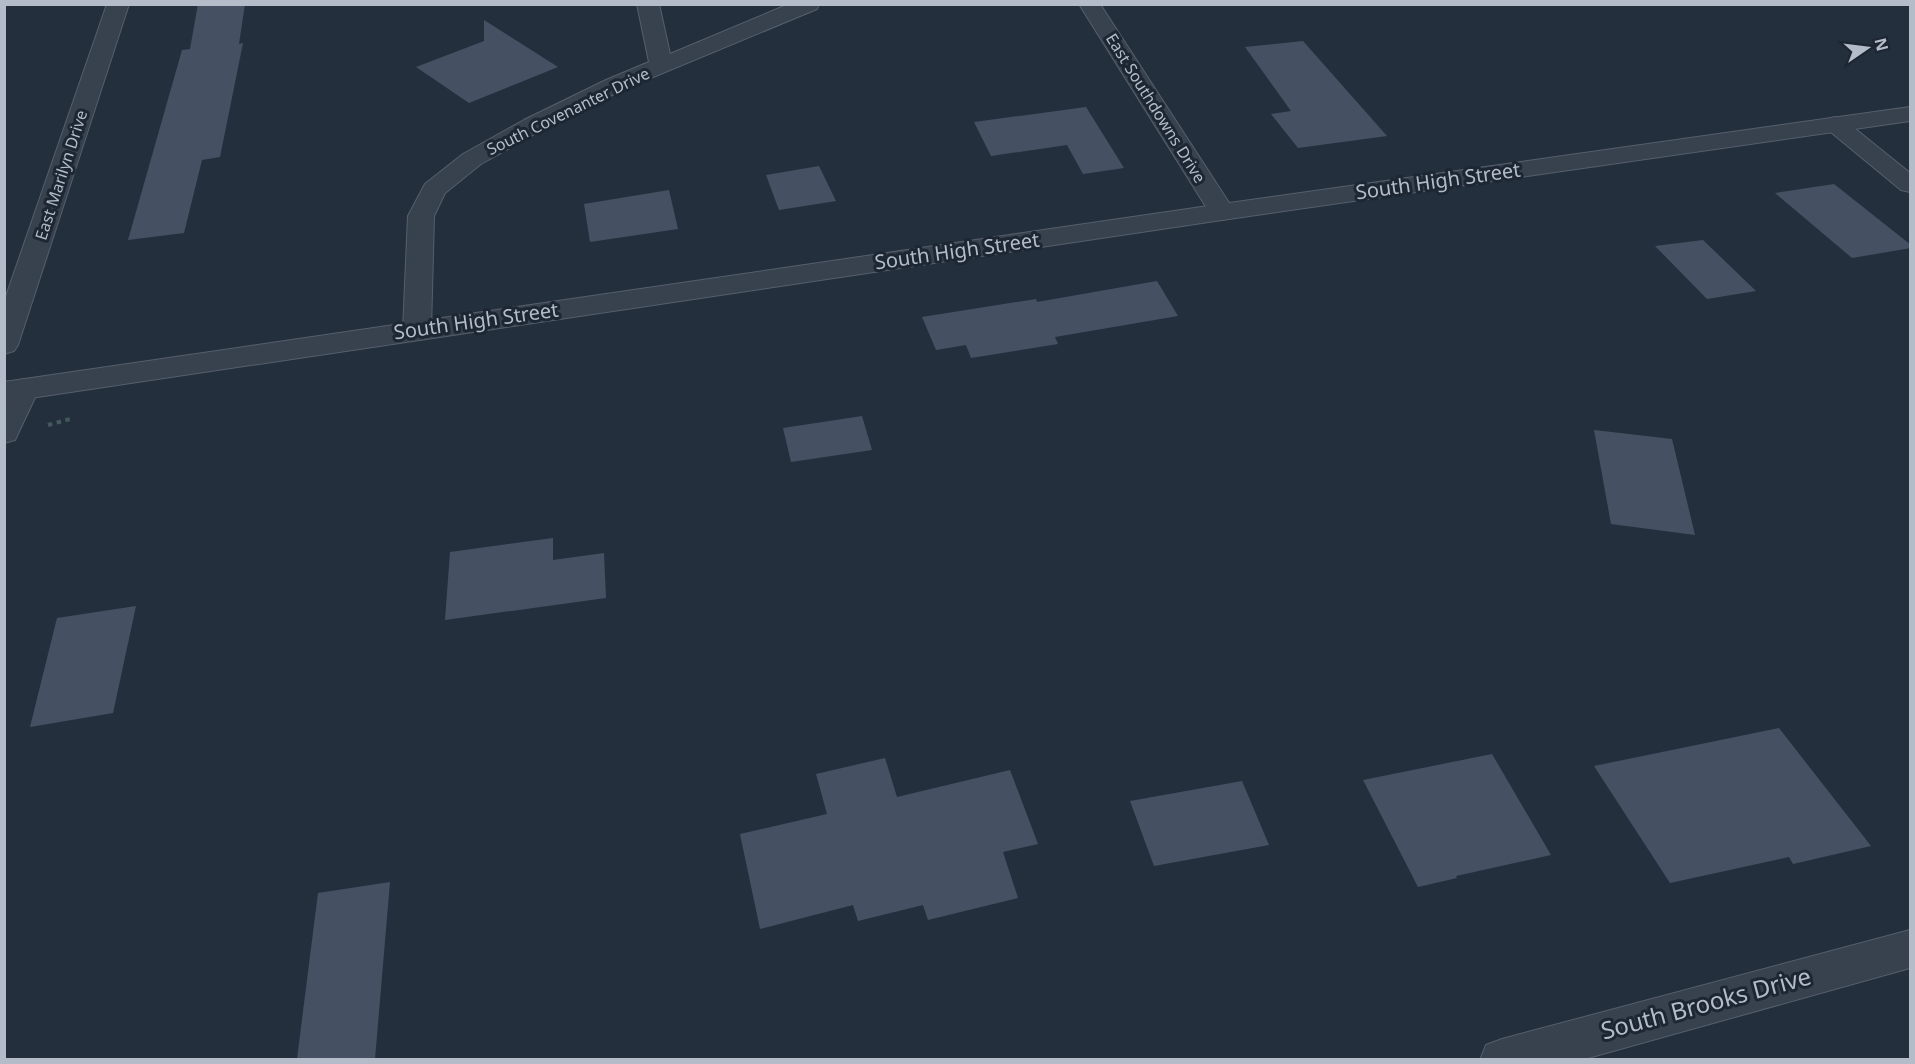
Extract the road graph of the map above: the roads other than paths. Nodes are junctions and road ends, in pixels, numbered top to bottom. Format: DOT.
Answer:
graph roads {
  1 [pos="118,4"];
  2 [pos="648,4"];
  3 [pos="809,4"];
  4 [pos="1089,4"];
  5 [pos="661,66"];
  6 [pos="1911,114"];
  7 [pos="1835,124"];
  8 [pos="1911,185"];
  9 [pos="1222,212"];
  10 [pos="417,330"];
  11 [pos="4,345"];
  12 [pos="14,391"];
  13 [pos="4,433"];
  14 [pos="1911,949"];
  15 [pos="1502,1059"];
  1 -- 11 [label="street, East Marilyn Drive"];
  2 -- 5 [label="street"];
  3 -- 5 [label="street, South Covenanter Drive"];
  4 -- 9 [label="street, East Southdowns Drive"];
  5 -- 10 [label="street, South Covenanter Drive"];
  6 -- 7 [label="street, South High Street"];
  7 -- 8 [label="street"];
  7 -- 9 [label="street, South High Street"];
  9 -- 10 [label="street, South High Street"];
  10 -- 12 [label="street, South High Street"];
  12 -- 13 [label="street"];
  14 -- 15 [label="street, South Brooks Drive"];
}
